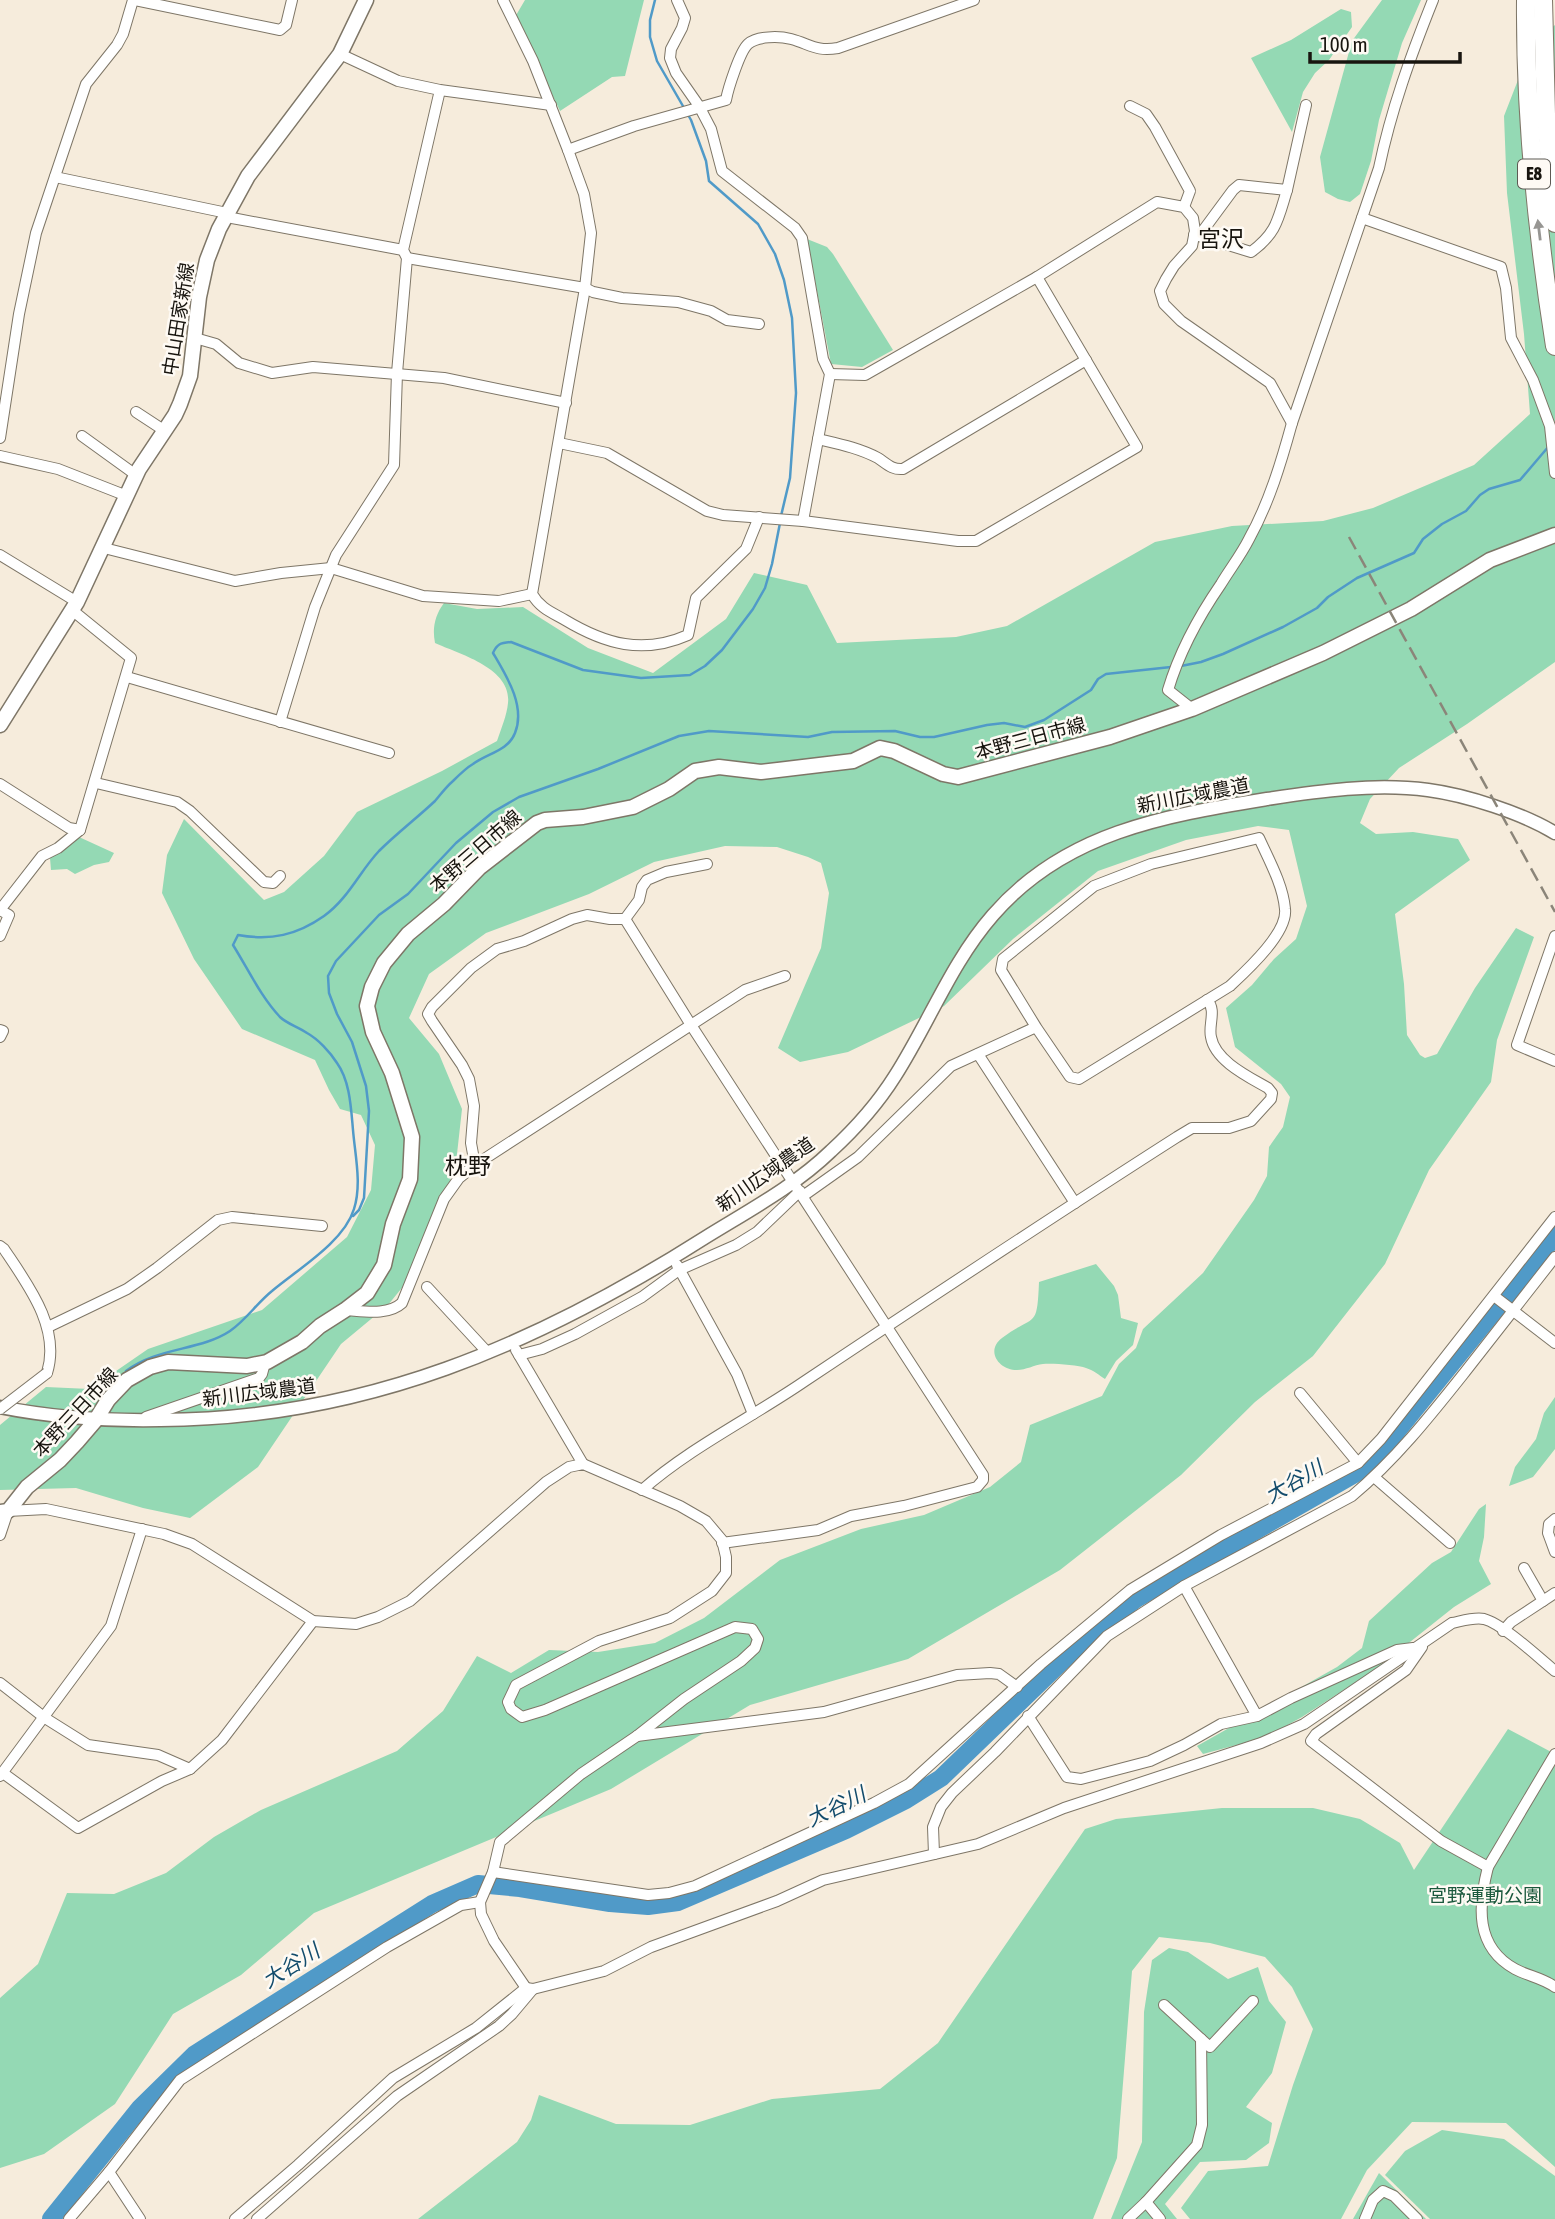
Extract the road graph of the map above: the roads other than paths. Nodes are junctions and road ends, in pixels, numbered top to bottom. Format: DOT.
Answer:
graph roads {
  1 [pos="134,0"];
  2 [pos="292,0"];
  3 [pos="366,0"];
  4 [pos="503,0"];
  5 [pos="677,0"];
  6 [pos="974,0"];
  7 [pos="1433,0"];
  8 [pos="1526,0"];
  9 [pos="1543,0"];
  10 [pos="340,54"];
  11 [pos="440,90"];
  12 [pos="551,105"];
  13 [pos="1307,105"];
  14 [pos="699,106"];
  15 [pos="1130,106"];
  16 [pos="568,150"];
  17 [pos="55,177"];
  18 [pos="1287,190"];
  19 [pos="1184,207"];
  20 [pos="227,213"];
  21 [pos="1362,218"];
  22 [pos="1555,223"];
  23 [pos="1197,236"];
  24 [pos="405,254"];
  25 [pos="1037,276"];
  26 [pos="585,288"];
  27 [pos="759,324"];
  28 [pos="195,338"];
  29 [pos="1555,346"];
  30 [pos="1086,359"];
  31 [pos="397,373"];
  32 [pos="830,374"];
  33 [pos="566,403"];
  34 [pos="136,412"];
  35 [pos="1292,424"];
  36 [pos="165,430"];
  37 [pos="82,436"];
  38 [pos="0,438"];
  39 [pos="818,439"];
  40 [pos="559,443"];
  41 [pos="0,456"];
  42 [pos="1555,472"];
  43 [pos="136,475"];
  44 [pos="127,496"];
  45 [pos="758,517"];
  46 [pos="803,521"];
  47 [pos="1555,535"];
  48 [pos="104,548"];
  49 [pos="0,555"];
  50 [pos="331,568"];
  51 [pos="532,594"];
  52 [pos="74,606"];
  53 [pos="127,677"];
  54 [pos="1192,709"];
  55 [pos="280,722"];
  56 [pos="0,725"];
  57 [pos="389,753"];
  58 [pos="96,783"];
  59 [pos="0,784"];
  60 [pos="80,830"];
  61 [pos="1555,833"];
  62 [pos="707,864"];
  63 [pos="280,876"];
  64 [pos="0,910"];
  65 [pos="625,919"];
  66 [pos="0,936"];
  67 [pos="1555,936"];
  68 [pos="785,975"];
  69 [pos="1207,1000"];
  70 [pos="691,1025"];
  71 [pos="1036,1027"];
  72 [pos="0,1030"];
  73 [pos="0,1037"];
  74 [pos="978,1054"];
  75 [pos="1555,1061"];
  76 [pos="475,1165"];
  77 [pos="799,1190"];
  78 [pos="1075,1203"];
  79 [pos="1555,1217"];
  80 [pos="322,1226"];
  81 [pos="0,1246"];
  82 [pos="1555,1257"];
  83 [pos="676,1264"];
  84 [pos="427,1287"];
  85 [pos="1494,1296"];
  86 [pos="345,1310"];
  87 [pos="1513,1310"];
  88 [pos="48,1327"];
  89 [pos="887,1327"];
  90 [pos="1555,1343"];
  91 [pos="516,1349"];
  92 [pos="488,1353"];
  93 [pos="265,1363"];
  94 [pos="1300,1393"];
  95 [pos="0,1408"];
  96 [pos="753,1414"];
  97 [pos="95,1421"];
  98 [pos="135,1421"];
  99 [pos="1358,1463"];
  100 [pos="583,1464"];
  101 [pos="1374,1477"];
  102 [pos="642,1490"];
  103 [pos="4,1511"];
  104 [pos="1555,1519"];
  105 [pos="142,1530"];
  106 [pos="0,1535"];
  107 [pos="723,1543"];
  108 [pos="1450,1543"];
  109 [pos="1555,1552"];
  110 [pos="1524,1568"];
  111 [pos="1184,1586"];
  112 [pos="1555,1593"];
  113 [pos="1543,1601"];
  114 [pos="313,1620"];
  115 [pos="1503,1630"];
  116 [pos="1426,1641"];
  117 [pos="1417,1647"];
  118 [pos="1555,1671"];
  119 [pos="0,1683"];
  120 [pos="1017,1687"];
  121 [pos="1028,1716"];
  122 [pos="1257,1716"];
  123 [pos="45,1718"];
  124 [pos="637,1736"];
  125 [pos="1555,1754"];
  126 [pos="190,1769"];
  127 [pos="1,1774"];
  128 [pos="934,1854"];
  129 [pos="1488,1867"];
  130 [pos="493,1872"];
  131 [pos="480,1902"];
  132 [pos="1555,1987"];
  133 [pos="530,1988"];
  134 [pos="1253,2001"];
  135 [pos="1164,2005"];
  136 [pos="1201,2039"];
  137 [pos="109,2172"];
  138 [pos="1146,2202"];
  139 [pos="69,2219"];
  140 [pos="140,2219"];
  141 [pos="235,2219"];
  142 [pos="257,2219"];
  143 [pos="1128,2219"];
  144 [pos="1160,2219"];
  145 [pos="1365,2219"];
  146 [pos="1417,2219"];
  1 -- 2 [label="street"];
  1 -- 17 [label="street"];
  3 -- 10 [label="main road, 中山田家新線"];
  4 -- 12 [label="street"];
  5 -- 14 [label="street"];
  6 -- 14 [label="street"];
  7 -- 21 [label="street"];
  29 -- 8 [label="highway, E8, one-way"];
  9 -- 22 [label="highway, E8"];
  10 -- 11 [label="street"];
  10 -- 20 [label="main road, 中山田家新線"];
  11 -- 12 [label="street"];
  11 -- 24 [label="street"];
  12 -- 16 [label="street"];
  13 -- 18 [label="street"];
  14 -- 16 [label="street"];
  14 -- 32 [label="street"];
  15 -- 19 [label="street"];
  16 -- 26 [label="street"];
  17 -- 20 [label="street"];
  17 -- 38 [label="street"];
  18 -- 23 [label="street"];
  18 -- 23 [label="street"];
  19 -- 23 [label="street"];
  19 -- 25 [label="street"];
  20 -- 24 [label="street"];
  20 -- 28 [label="main road, 中山田家新線"];
  21 -- 35 [label="street"];
  21 -- 42 [label="street"];
  23 -- 35 [label="street"];
  24 -- 26 [label="street"];
  24 -- 31 [label="street"];
  25 -- 30 [label="street"];
  25 -- 32 [label="street"];
  26 -- 27 [label="street"];
  26 -- 33 [label="street"];
  28 -- 31 [label="street"];
  28 -- 36 [label="main road, 中山田家新線"];
  30 -- 39 [label="street"];
  30 -- 46 [label="street"];
  31 -- 33 [label="street"];
  31 -- 50 [label="street"];
  32 -- 39 [label="street"];
  33 -- 40 [label="street"];
  34 -- 36 [label="street"];
  35 -- 54 [label="street"];
  36 -- 43 [label="main road, 中山田家新線"];
  37 -- 43 [label="street"];
  39 -- 46 [label="street"];
  40 -- 45 [label="street"];
  40 -- 51 [label="street"];
  41 -- 44 [label="street"];
  43 -- 44 [label="main road, 中山田家新線"];
  44 -- 48 [label="main road, 中山田家新線"];
  45 -- 46 [label="street"];
  45 -- 51 [label="street"];
  47 -- 54 [label="main road, 本野三日市線"];
  48 -- 50 [label="street"];
  48 -- 52 [label="main road, 中山田家新線"];
  49 -- 52 [label="street"];
  50 -- 51 [label="street"];
  50 -- 55 [label="street"];
  52 -- 53 [label="street"];
  52 -- 56 [label="main road, 中山田家新線"];
  53 -- 55 [label="street"];
  53 -- 58 [label="street"];
  54 -- 86 [label="main road, 本野三日市線"];
  55 -- 57 [label="street"];
  58 -- 60 [label="street"];
  58 -- 63 [label="street"];
  59 -- 60 [label="street"];
  60 -- 64 [label="street"];
  61 -- 77 [label="street, 新川広域農道"];
  62 -- 65 [label="street"];
  64 -- 66 [label="street"];
  65 -- 70 [label="street"];
  65 -- 76 [label="street"];
  67 -- 75 [label="street"];
  68 -- 70 [label="street"];
  69 -- 71 [label="street"];
  69 -- 71 [label="street"];
  69 -- 78 [label="street"];
  70 -- 76 [label="street"];
  70 -- 77 [label="street"];
  71 -- 74 [label="street"];
  72 -- 73 [label="street"];
  74 -- 77 [label="street"];
  74 -- 78 [label="street"];
  76 -- 86 [label="street"];
  77 -- 83 [label="street, 新川広域農道"];
  77 -- 83 [label="street"];
  77 -- 89 [label="street"];
  78 -- 89 [label="street"];
  79 -- 85 [label="street"];
  80 -- 88 [label="street"];
  81 -- 88 [label="street"];
  82 -- 87 [label="street"];
  83 -- 91 [label="street, 新川広域農道"];
  83 -- 91 [label="street"];
  83 -- 96 [label="street"];
  84 -- 92 [label="street"];
  85 -- 87 [label="street"];
  85 -- 99 [label="street"];
  86 -- 93 [label="main road, 本野三日市線"];
  87 -- 90 [label="street"];
  87 -- 101 [label="street"];
  88 -- 95 [label="street, bridge"];
  89 -- 96 [label="street"];
  89 -- 107 [label="street"];
  91 -- 92 [label="street, 新川広域農道"];
  91 -- 100 [label="street"];
  92 -- 98 [label="street, 新川広域農道"];
  93 -- 97 [label="main road, 本野三日市線"];
  93 -- 98 [label="street"];
  94 -- 99 [label="street"];
  95 -- 97 [label="street, 新川広域農道"];
  96 -- 102 [label="street"];
  97 -- 98 [label="street, 新川広域農道"];
  97 -- 103 [label="main road, 本野三日市線"];
  99 -- 120 [label="street"];
  100 -- 102 [label="street"];
  100 -- 114 [label="street"];
  101 -- 108 [label="street"];
  101 -- 111 [label="street"];
  102 -- 107 [label="street"];
  103 -- 105 [label="street"];
  103 -- 106 [label="street"];
  104 -- 109 [label="street"];
  105 -- 114 [label="street"];
  105 -- 123 [label="street"];
  107 -- 124 [label="street"];
  110 -- 113 [label="street"];
  111 -- 121 [label="street"];
  111 -- 122 [label="street"];
  112 -- 113 [label="street"];
  113 -- 115 [label="street"];
  114 -- 126 [label="street"];
  115 -- 116 [label="street"];
  115 -- 118 [label="street"];
  116 -- 117 [label="street"];
  116 -- 129 [label="street"];
  117 -- 122 [label="street"];
  117 -- 128 [label="street"];
  119 -- 123 [label="street"];
  120 -- 124 [label="street"];
  120 -- 130 [label="street"];
  121 -- 122 [label="street"];
  121 -- 128 [label="street"];
  123 -- 126 [label="street"];
  123 -- 127 [label="street"];
  124 -- 130 [label="street"];
  125 -- 129 [label="street"];
  126 -- 127 [label="street"];
  128 -- 133 [label="street"];
  129 -- 132 [label="street"];
  130 -- 131 [label="street"];
  131 -- 133 [label="street"];
  131 -- 137 [label="street"];
  133 -- 141 [label="street"];
  133 -- 142 [label="street"];
  134 -- 136 [label="street"];
  135 -- 136 [label="street"];
  136 -- 138 [label="street"];
  137 -- 139 [label="street"];
  137 -- 140 [label="street"];
  138 -- 143 [label="street"];
  138 -- 144 [label="street"];
  145 -- 146 [label="street"];
}
